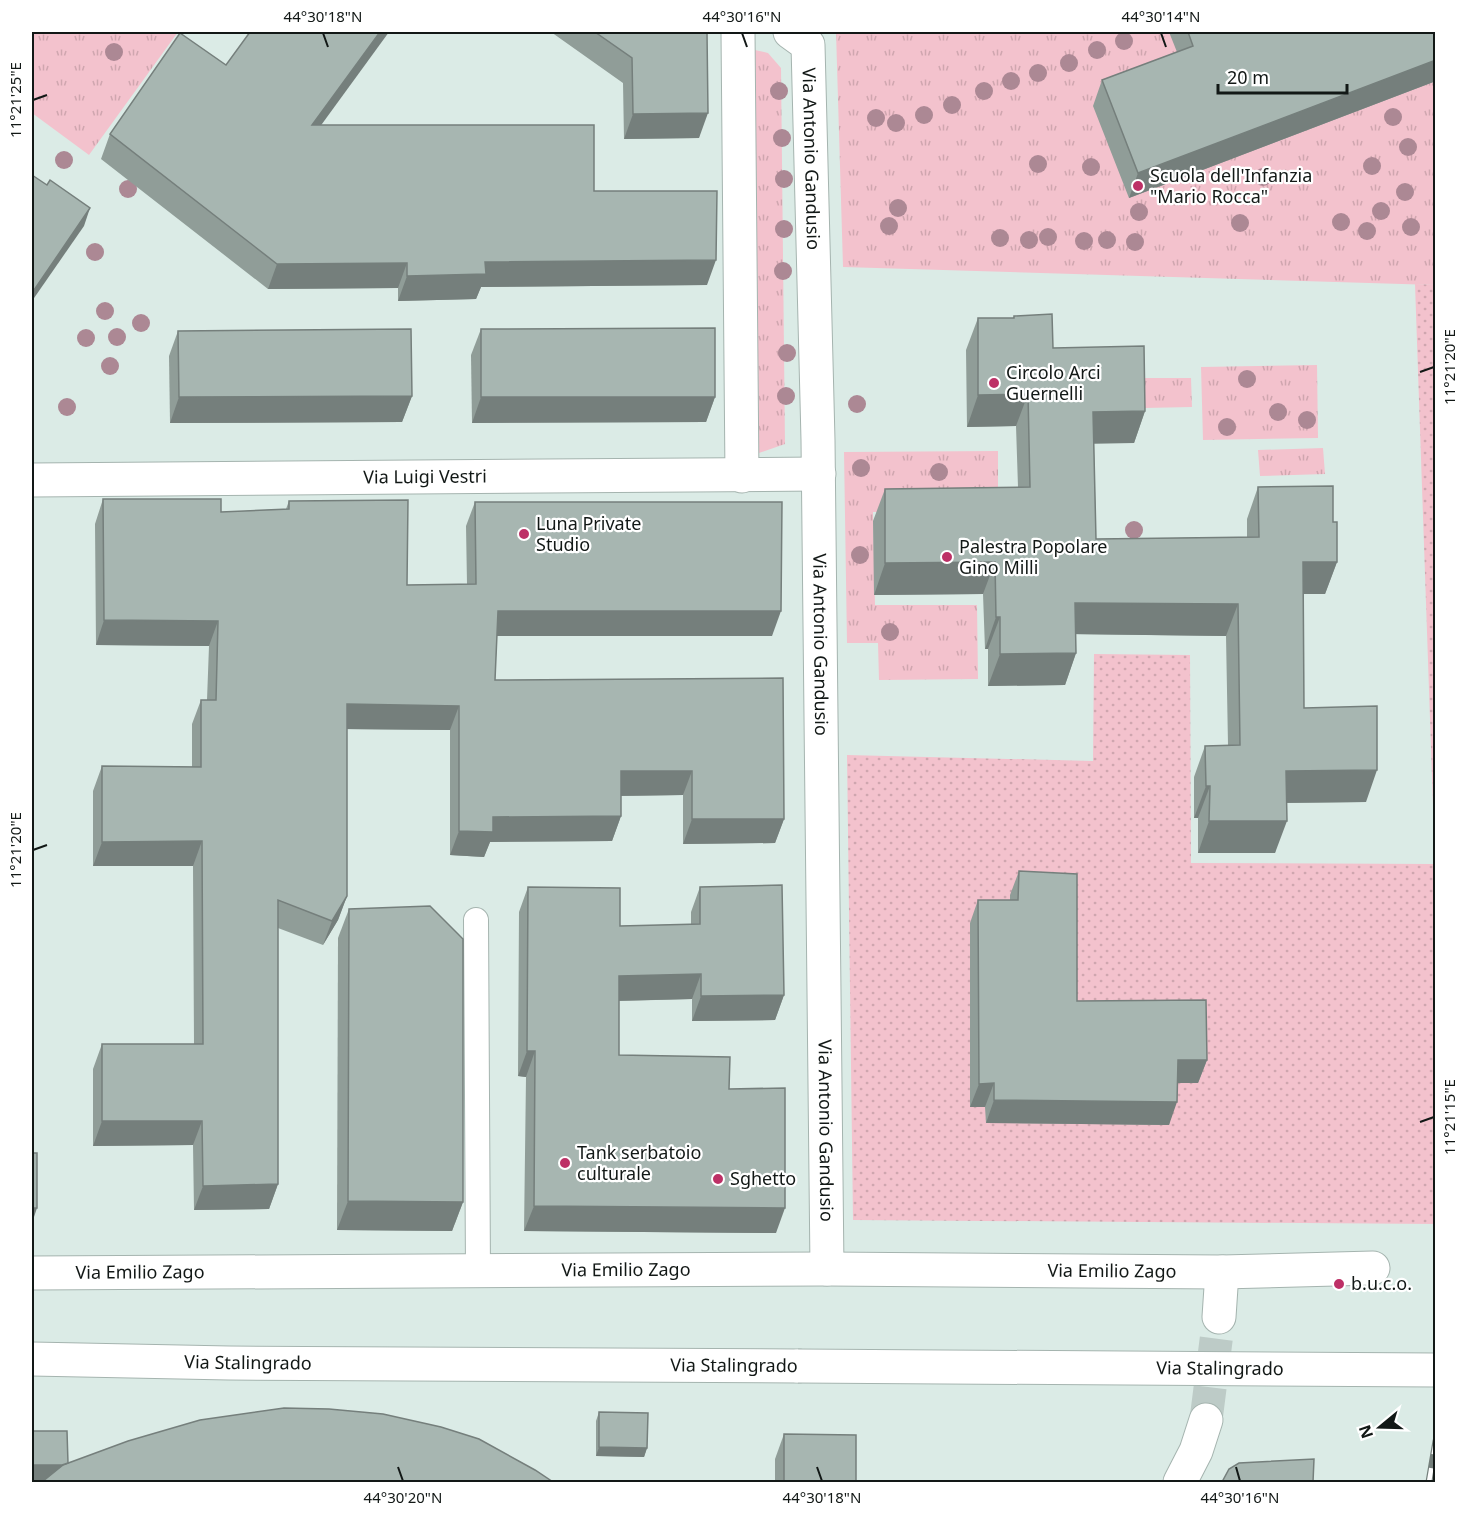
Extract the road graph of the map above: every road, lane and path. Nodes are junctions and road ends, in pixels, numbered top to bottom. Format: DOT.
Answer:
graph roads {
  1 [pos="738,32"];
  2 [pos="790,32"];
  3 [pos="819,474"];
  4 [pos="742,476"];
  5 [pos="32,480"];
  6 [pos="476,920"];
  7 [pos="1373,1268"];
  8 [pos="827,1269"];
  9 [pos="478,1271"];
  10 [pos="1222,1272"];
  11 [pos="32,1273"];
  12 [pos="1219,1317"];
  13 [pos="32,1359"];
  14 [pos="1436,1370"];
  15 [pos="1206,1420"];
  16 [pos="1180,1482"];
  1 -- 4 [label="street"];
  2 -- 3 [label="street, Via Antonio Gandusio"];
  3 -- 4 [label="street, Via Luigi Vestri"];
  3 -- 8 [label="street, Via Antonio Gandusio"];
  4 -- 5 [label="street, Via Luigi Vestri"];
  6 -- 9 [label="lane"];
  7 -- 10 [label="street, Via Emilio Zago"];
  8 -- 9 [label="street, Via Emilio Zago"];
  8 -- 10 [label="street, Via Emilio Zago"];
  9 -- 11 [label="street, Via Emilio Zago"];
  10 -- 12 [label="street"];
  13 -- 14 [label="street, Via Stalingrado, bridge"];
  15 -- 16 [label="street"];
}
